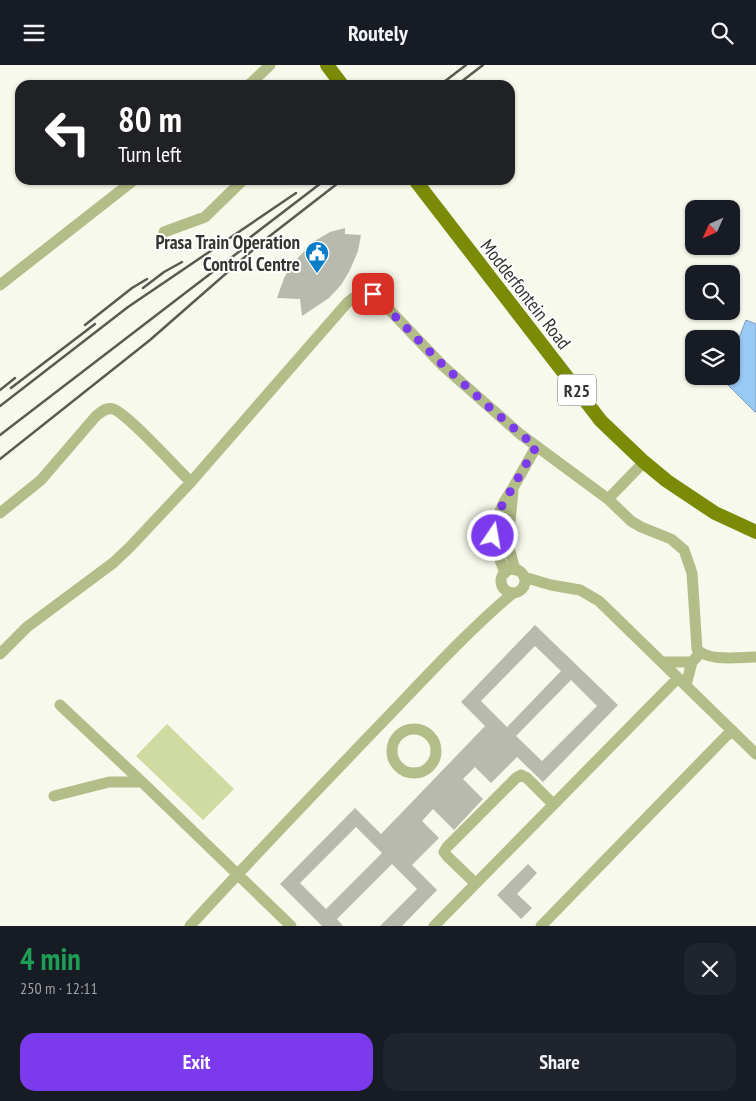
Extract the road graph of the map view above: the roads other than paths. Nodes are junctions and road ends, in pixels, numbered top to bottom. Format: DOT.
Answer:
graph roads {
  1 [pos="270,65"];
  2 [pos="327,65"];
  3 [pos="254,80"];
  4 [pos="338,80"];
  5 [pos="128,185"];
  6 [pos="238,185"];
  7 [pos="419,185"];
  8 [pos="164,232"];
  9 [pos="0,285"];
  10 [pos="536,447"];
  11 [pos="644,462"];
  12 [pos="191,482"];
  13 [pos="514,488"];
  14 [pos="608,499"];
  15 [pos="0,513"];
  16 [pos="493,529"];
  17 [pos="508,531"];
  18 [pos="756,532"];
  19 [pos="514,581"];
  20 [pos="0,654"];
  21 [pos="756,657"];
  22 [pos="696,658"];
  23 [pos="663,662"];
  24 [pos="682,681"];
  25 [pos="60,705"];
  26 [pos="386,719"];
  27 [pos="732,730"];
  28 [pos="400,734"];
  29 [pos="756,754"];
  30 [pos="142,782"];
  31 [pos="54,796"];
  32 [pos="553,804"];
  33 [pos="237,874"];
  34 [pos="474,883"];
  35 [pos="190,926"];
  36 [pos="291,926"];
  37 [pos="434,926"];
  38 [pos="541,926"];
  1 -- 3 [label="street"];
  2 -- 4 [label="main road"];
  5 -- 9 [label="street"];
  6 -- 8 [label="street"];
  7 -- 11 [label="main road, Modderfontein Road / R25"];
  10 -- 12 [label="street"];
  10 -- 13 [label="street"];
  10 -- 14 [label="street"];
  11 -- 14 [label="street"];
  11 -- 18 [label="main road, Modderfontein Road / R25"];
  12 -- 15 [label="street"];
  12 -- 20 [label="street"];
  13 -- 16 [label="street"];
  13 -- 17 [label="street"];
  14 -- 22 [label="street"];
  16 -- 17 [label="street"];
  16 -- 19 [label="street"];
  17 -- 19 [label="street"];
  19 -- 23 [label="street"];
  19 -- 26 [label="street"];
  21 -- 22 [label="street"];
  22 -- 23 [label="street"];
  22 -- 24 [label="street"];
  23 -- 24 [label="street"];
  24 -- 27 [label="street"];
  24 -- 32 [label="street"];
  25 -- 30 [label="street"];
  26 -- 28 [label="street"];
  26 -- 33 [label="street"];
  27 -- 29 [label="street"];
  27 -- 38 [label="street"];
  30 -- 31 [label="street"];
  30 -- 33 [label="street"];
  32 -- 34 [label="street"];
  32 -- 34 [label="street"];
  33 -- 35 [label="street"];
  33 -- 36 [label="street"];
  34 -- 37 [label="street"];
}
